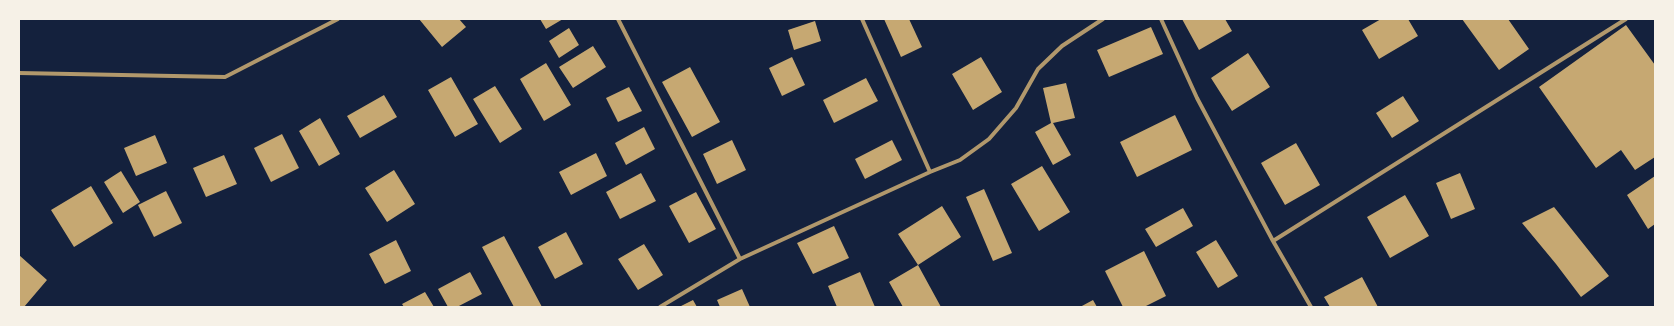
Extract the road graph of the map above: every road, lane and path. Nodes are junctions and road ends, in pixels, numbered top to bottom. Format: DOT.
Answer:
graph roads {
  1 [pos="338,19"];
  2 [pos="618,19"];
  3 [pos="862,19"];
  4 [pos="1103,19"];
  5 [pos="1161,19"];
  6 [pos="1626,19"];
  7 [pos="19,73"];
  8 [pos="930,172"];
  9 [pos="1273,241"];
  10 [pos="740,259"];
  11 [pos="660,307"];
  12 [pos="1311,307"];
  1 -- 7 [label="street"];
  2 -- 10 [label="street"];
  3 -- 8 [label="street"];
  4 -- 8 [label="street"];
  5 -- 9 [label="street"];
  6 -- 9 [label="street"];
  8 -- 10 [label="street"];
  9 -- 12 [label="street"];
  10 -- 11 [label="street"];
}
